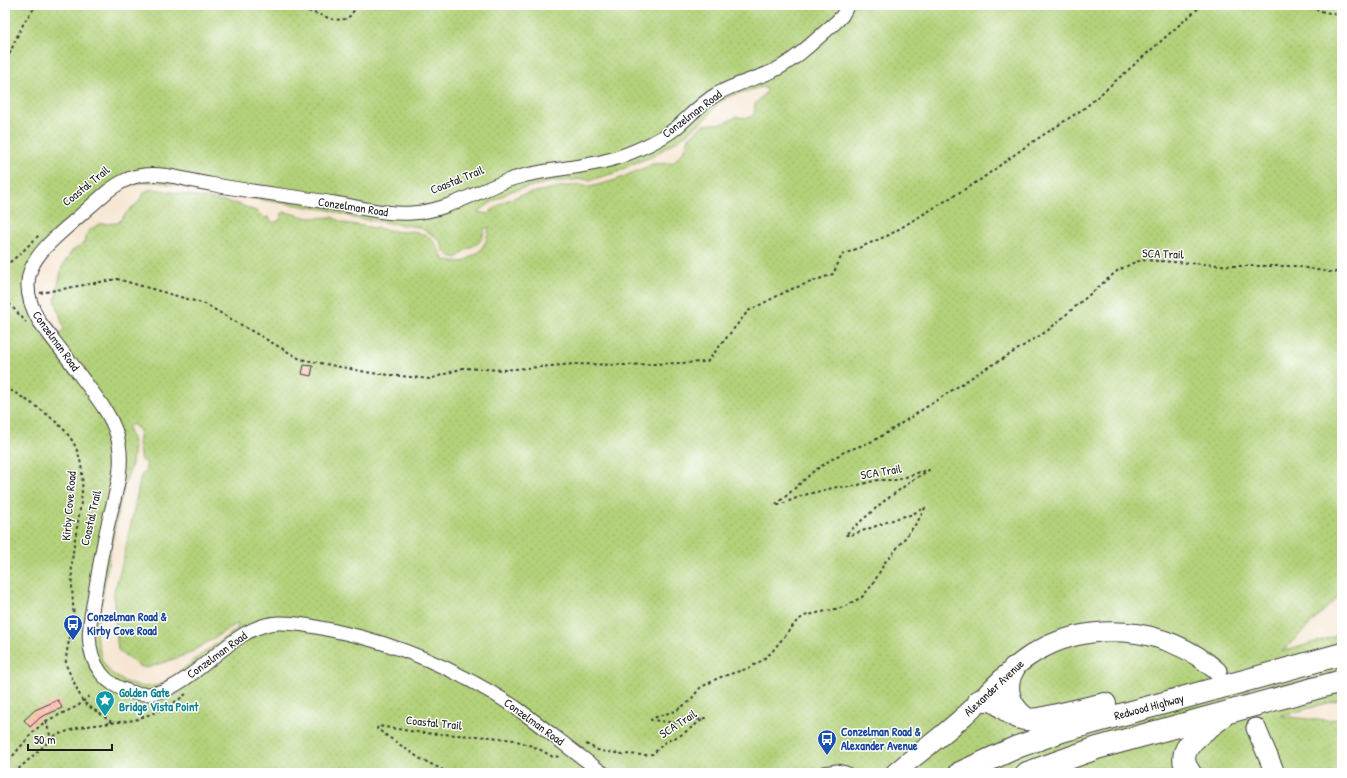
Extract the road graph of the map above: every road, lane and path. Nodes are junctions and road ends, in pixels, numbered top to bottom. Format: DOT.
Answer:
graph roads {
  1 [pos="38,5"];
  2 [pos="285,5"];
  3 [pos="358,5"];
  4 [pos="848,5"];
  5 [pos="1202,5"];
  6 [pos="1304,5"];
  7 [pos="1342,16"];
  8 [pos="5,65"];
  9 [pos="44,232"];
  10 [pos="5,266"];
  11 [pos="1342,272"];
  12 [pos="28,295"];
  13 [pos="5,299"];
  14 [pos="27,324"];
  15 [pos="5,387"];
  16 [pos="76,622"];
  17 [pos="85,623"];
  18 [pos="1342,654"];
  19 [pos="1014,668"];
  20 [pos="1217,671"];
  21 [pos="1250,679"];
  22 [pos="1342,680"];
  23 [pos="188,692"];
  24 [pos="89,696"];
  25 [pos="979,701"];
  26 [pos="83,702"];
  27 [pos="1229,712"];
  28 [pos="1030,720"];
  29 [pos="46,721"];
  30 [pos="113,724"];
  31 [pos="1256,728"];
  32 [pos="51,739"];
  33 [pos="582,742"];
  34 [pos="568,747"];
  35 [pos="5,765"];
  36 [pos="14,773"];
  37 [pos="449,773"];
  38 [pos="603,773"];
  39 [pos="825,773"];
  40 [pos="846,773"];
  41 [pos="895,773"];
  42 [pos="960,773"];
  43 [pos="1027,773"];
  44 [pos="1190,773"];
  45 [pos="1275,773"];
  1 -- 8 [label="path"];
  2 -- 3 [label="path"];
  4 -- 12 [label="street, Conzelman Road"];
  5 -- 12 [label="path"];
  6 -- 7 [label="path"];
  9 -- 10 [label="path"];
  11 -- 33 [label="path, SCA Trail"];
  12 -- 17 [label="street, Conzelman Road"];
  13 -- 14 [label="path"];
  15 -- 16 [label="path, Kirby Cove Road"];
  16 -- 17 [label="path"];
  16 -- 17 [label="path"];
  16 -- 26 [label="path"];
  17 -- 34 [label="street, Conzelman Road"];
  18 -- 21 [label="highway, Redwood Highway"];
  19 -- 20 [label="main road, Alexander Avenue"];
  19 -- 25 [label="main road, Alexander Avenue"];
  19 -- 28 [label="highway"];
  21 -- 28 [label="highway"];
  21 -- 42 [label="highway, Redwood Highway"];
  22 -- 27 [label="highway"];
  23 -- 30 [label="path"];
  24 -- 26 [label="path"];
  25 -- 28 [label="highway"];
  25 -- 41 [label="main road, Alexander Avenue"];
  26 -- 29 [label="path"];
  26 -- 30 [label="path"];
  27 -- 43 [label="highway"];
  27 -- 44 [label="highway"];
  29 -- 32 [label="path"];
  29 -- 35 [label="path"];
  30 -- 32 [label="path"];
  31 -- 45 [label="main road"];
  32 -- 36 [label="path"];
  34 -- 37 [label="path, Coastal Trail"];
  34 -- 38 [label="street, Conzelman Road"];
  39 -- 40 [label="street"];
}
